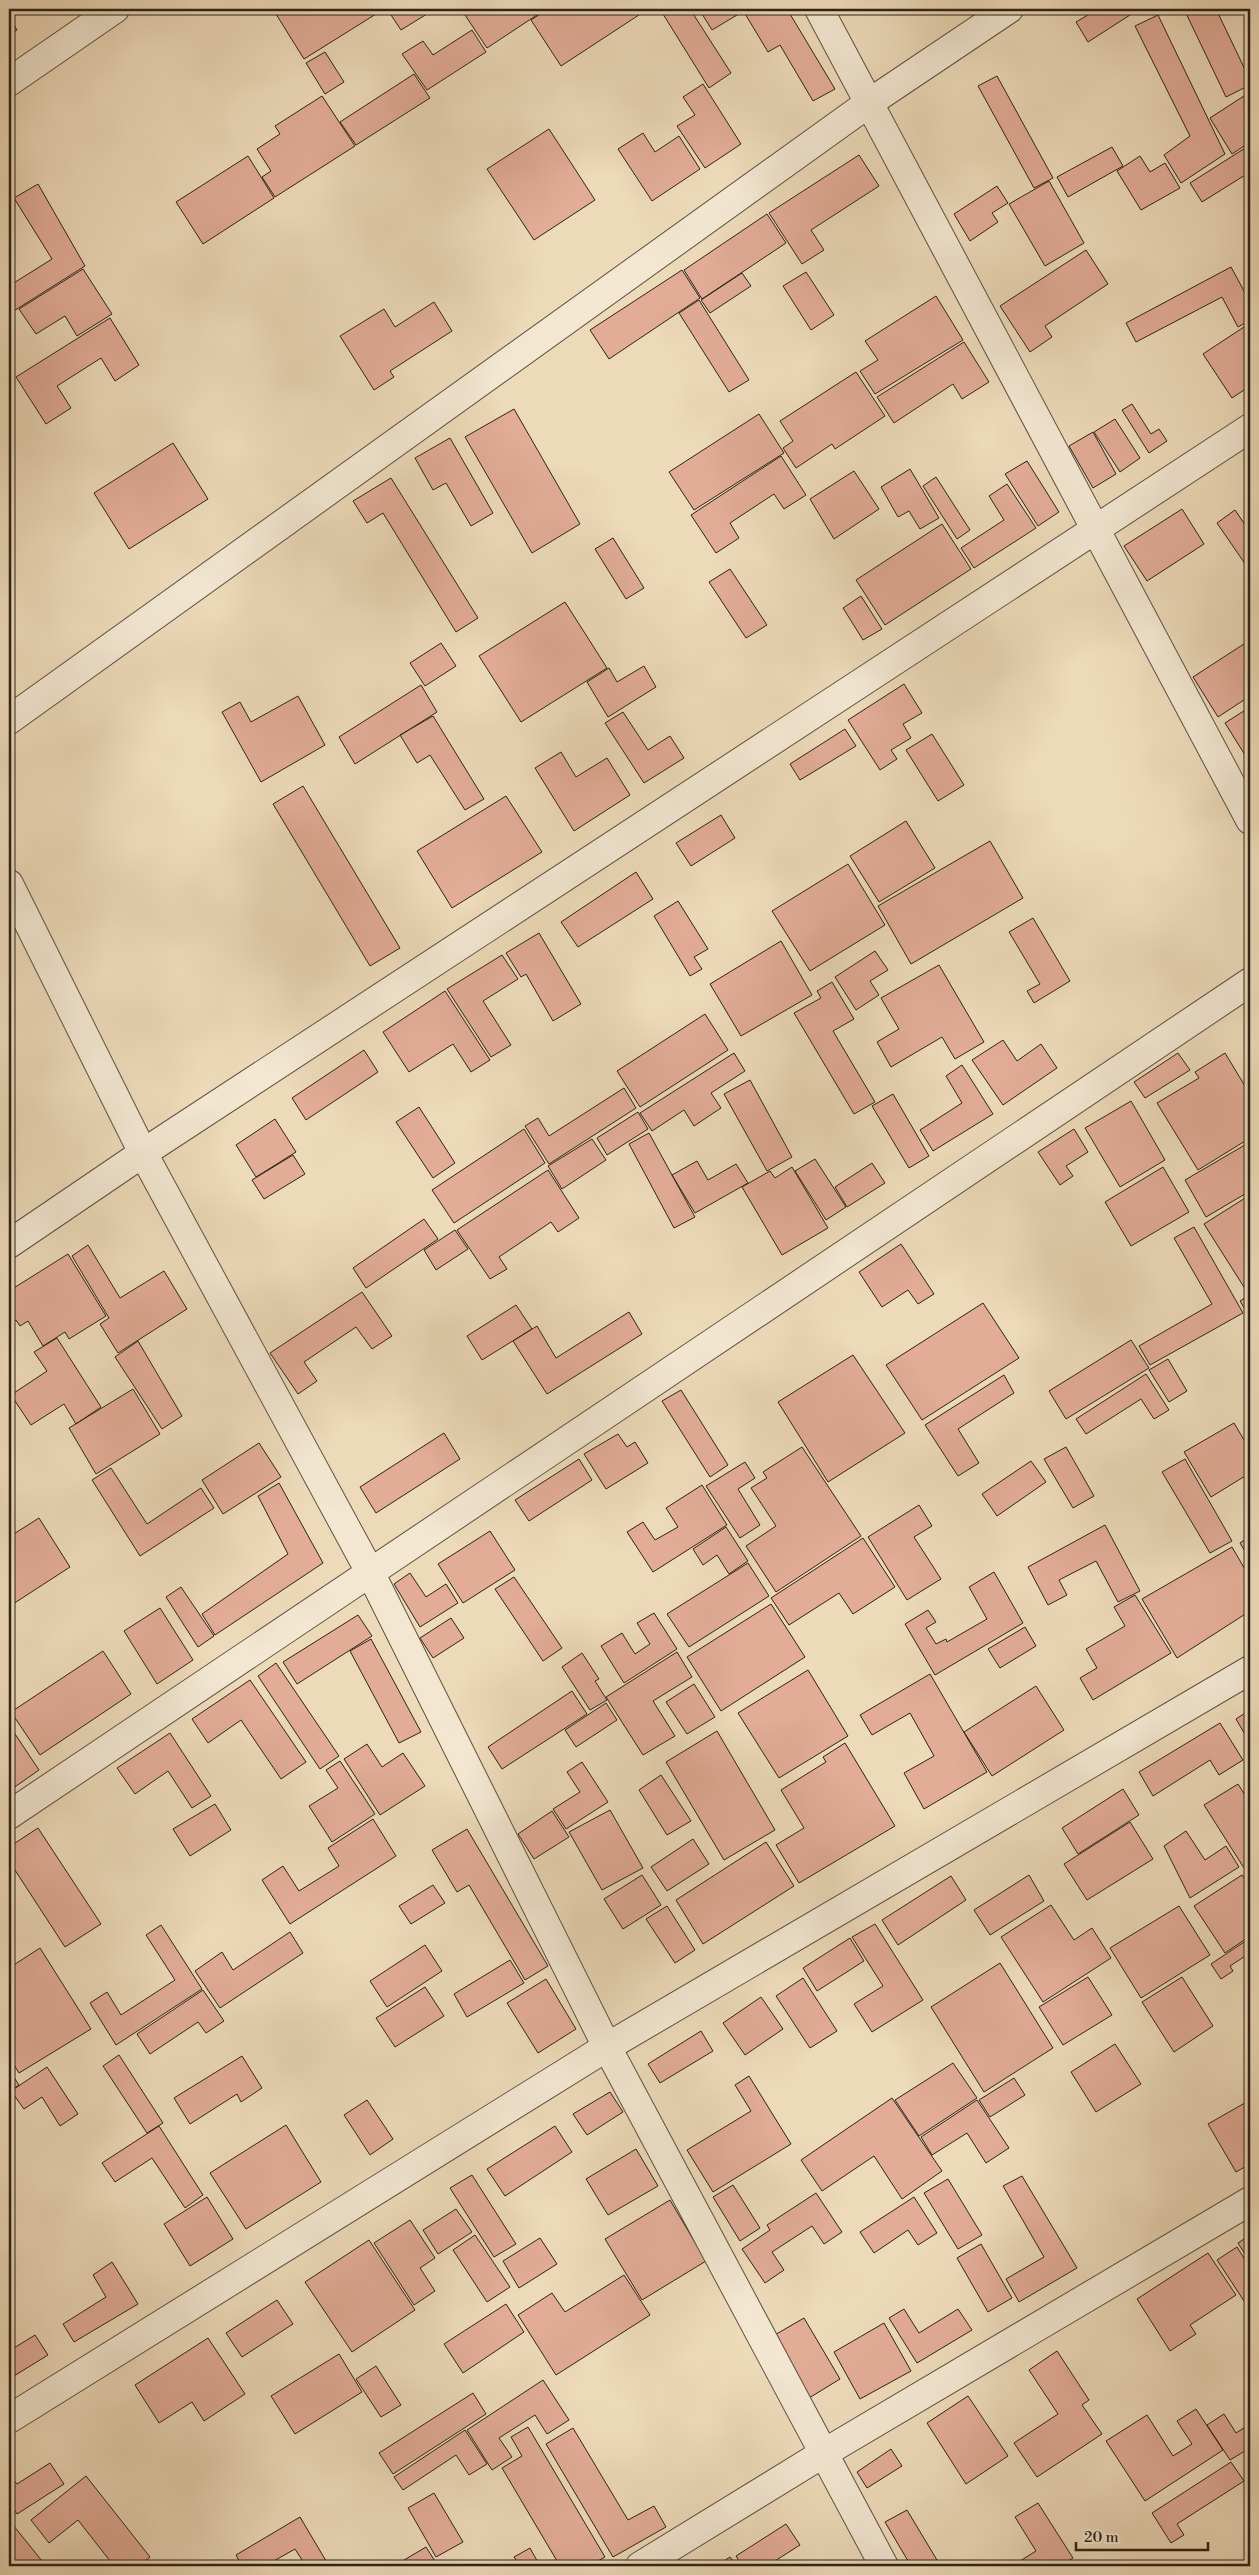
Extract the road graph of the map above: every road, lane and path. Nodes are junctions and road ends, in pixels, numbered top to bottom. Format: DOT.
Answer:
graph roads {
  1 [pos="115,9"];
  2 [pos="819,9"];
  3 [pos="1009,9"];
  4 [pos="9,82"];
  5 [pos="869,102"];
  6 [pos="1250,428"];
  7 [pos="1096,530"];
  8 [pos="9,720"];
  9 [pos="1250,820"];
  10 [pos="9,884"];
  11 [pos="1250,982"];
  12 [pos="143,1153"];
  13 [pos="9,1244"];
  14 [pos="370,1572"];
  15 [pos="1250,1670"];
  16 [pos="9,1815"];
  17 [pos="607,2046"];
  18 [pos="1250,2201"];
  19 [pos="9,2419"];
  20 [pos="824,2453"];
  21 [pos="640,2566"];
  22 [pos="884,2566"];
  1 -- 4 [label="street"];
  2 -- 5 [label="street"];
  3 -- 5 [label="street"];
  5 -- 7 [label="street"];
  5 -- 8 [label="street"];
  6 -- 7 [label="street"];
  7 -- 9 [label="street"];
  7 -- 12 [label="street"];
  10 -- 12 [label="street"];
  11 -- 14 [label="street"];
  12 -- 13 [label="street"];
  12 -- 14 [label="street"];
  14 -- 16 [label="street"];
  14 -- 17 [label="street"];
  15 -- 17 [label="street"];
  17 -- 19 [label="street"];
  17 -- 20 [label="street"];
  18 -- 20 [label="street"];
  20 -- 21 [label="street"];
  20 -- 22 [label="street"];
}
